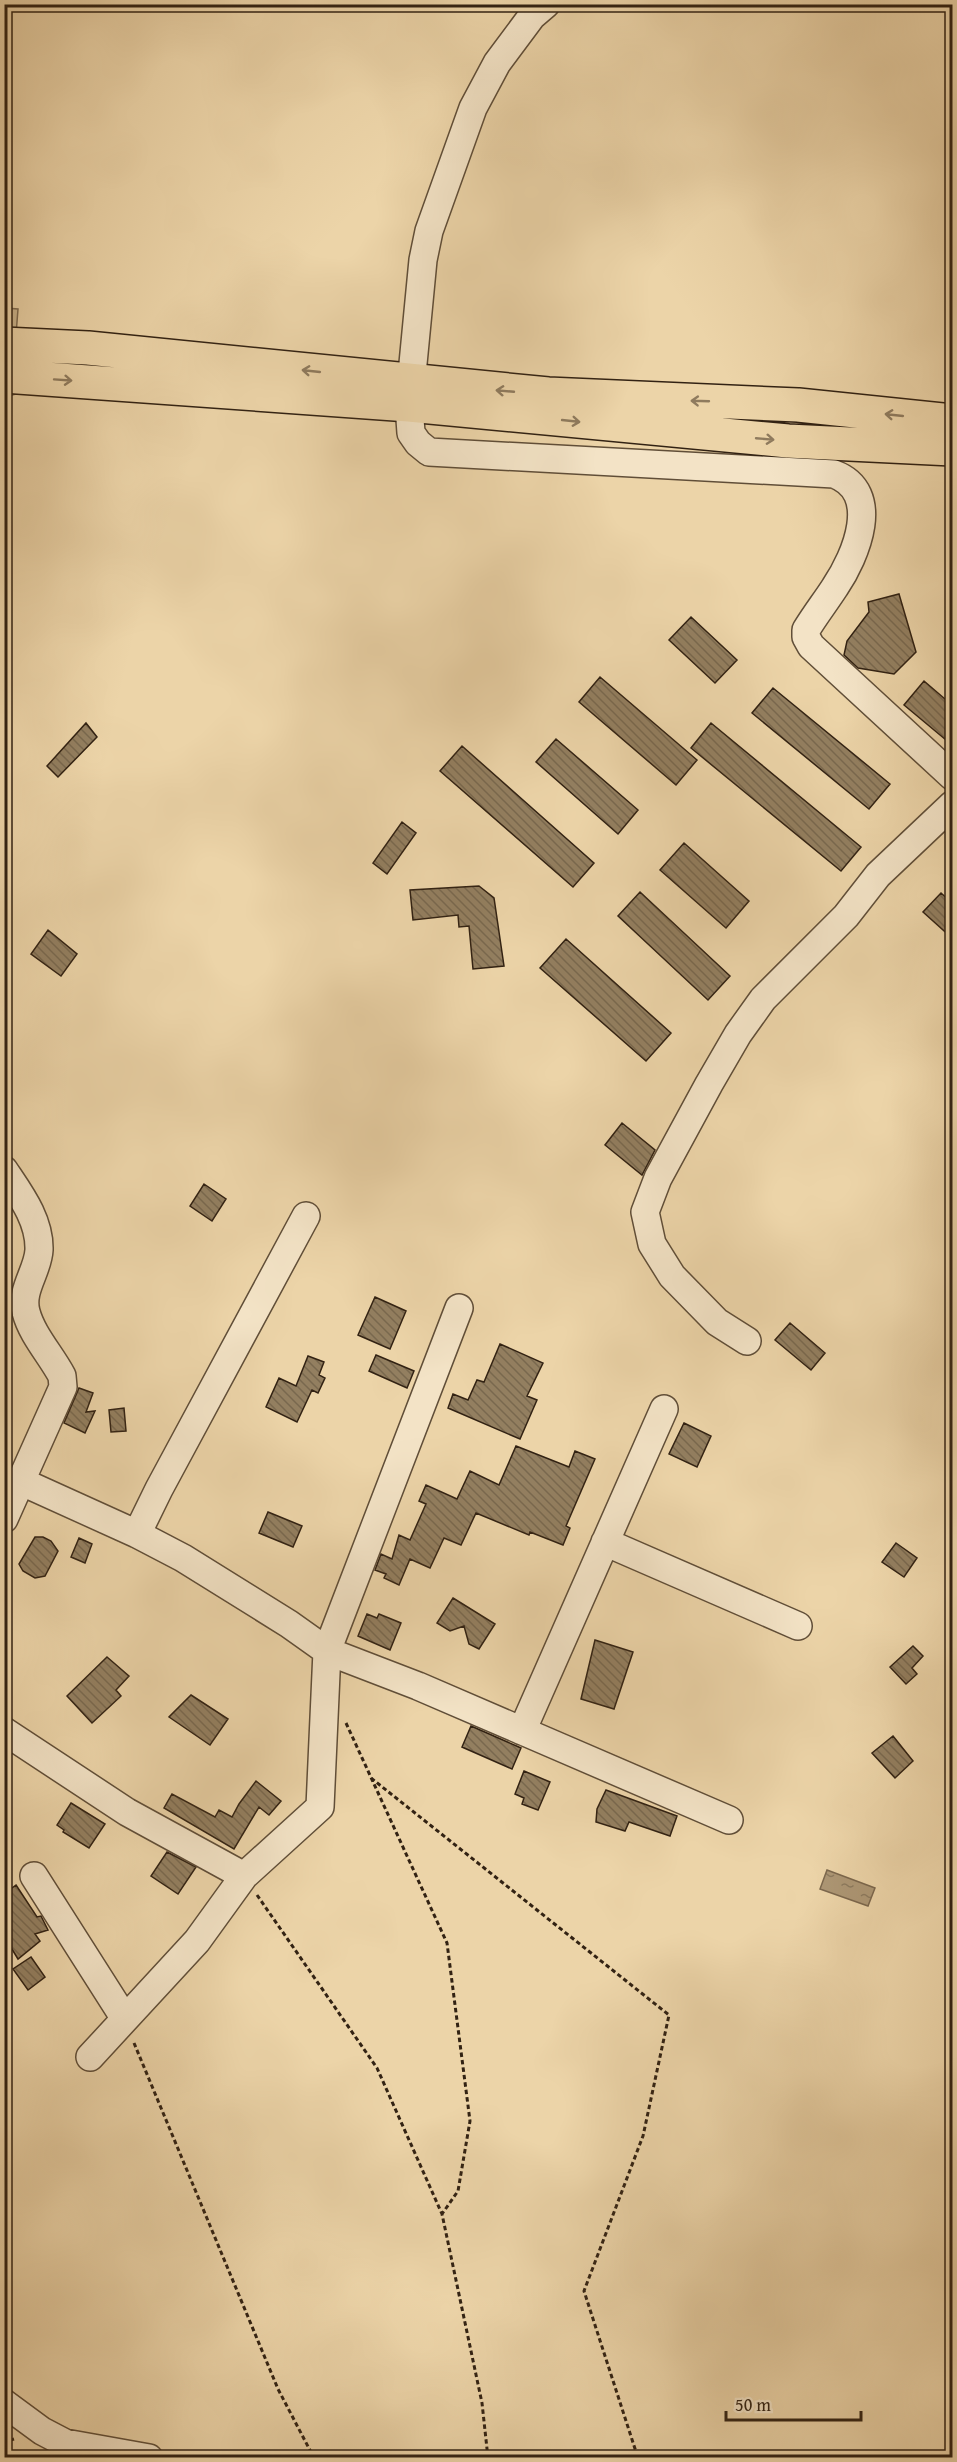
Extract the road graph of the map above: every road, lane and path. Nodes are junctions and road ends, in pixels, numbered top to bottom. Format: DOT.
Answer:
graph roads {
  1 [pos="546,4"];
  2 [pos="4,344"];
  3 [pos="4,376"];
  4 [pos="410,393"];
  5 [pos="952,421"];
  6 [pos="952,449"];
  7 [pos="952,776"];
  8 [pos="952,805"];
  9 [pos="4,1170"];
  10 [pos="306,1216"];
  11 [pos="459,1308"];
  12 [pos="747,1341"];
  13 [pos="664,1409"];
  14 [pos="20,1481"];
  15 [pos="4,1519"];
  16 [pos="137,1534"];
  17 [pos="605,1542"];
  18 [pos="798,1626"];
  19 [pos="327,1651"];
  20 [pos="345,1719"];
  21 [pos="4,1731"];
  22 [pos="522,1731"];
  23 [pos="371,1778"];
  24 [pos="729,1820"];
  25 [pos="34,1876"];
  26 [pos="244,1876"];
  27 [pos="125,2019"];
  28 [pos="90,2057"];
  29 [pos="442,2214"];
  30 [pos="4,2403"];
  31 [pos="149,2457"];
  32 [pos="314,2457"];
  33 [pos="488,2457"];
  34 [pos="638,2457"];
  1 -- 4 [label="street"];
  4 -- 2 [label="main road, one-way"];
  3 -- 4 [label="main road, one-way"];
  5 -- 4 [label="main road, one-way"];
  4 -- 6 [label="main road, one-way"];
  4 -- 7 [label="street"];
  8 -- 12 [label="street"];
  9 -- 14 [label="street"];
  10 -- 16 [label="street"];
  11 -- 19 [label="street"];
  13 -- 17 [label="street"];
  14 -- 15 [label="street"];
  14 -- 16 [label="street"];
  16 -- 19 [label="street"];
  17 -- 18 [label="street"];
  17 -- 22 [label="street"];
  19 -- 22 [label="street"];
  19 -- 26 [label="street"];
  20 -- 23 [label="path"];
  21 -- 26 [label="street"];
  22 -- 24 [label="street"];
  23 -- 29 [label="path"];
  23 -- 34 [label="path"];
  25 -- 27 [label="street"];
  26 -- 27 [label="street"];
  26 -- 29 [label="path"];
  27 -- 28 [label="street"];
  27 -- 32 [label="path"];
  29 -- 33 [label="path"];
  30 -- 31 [label="street"];
}
